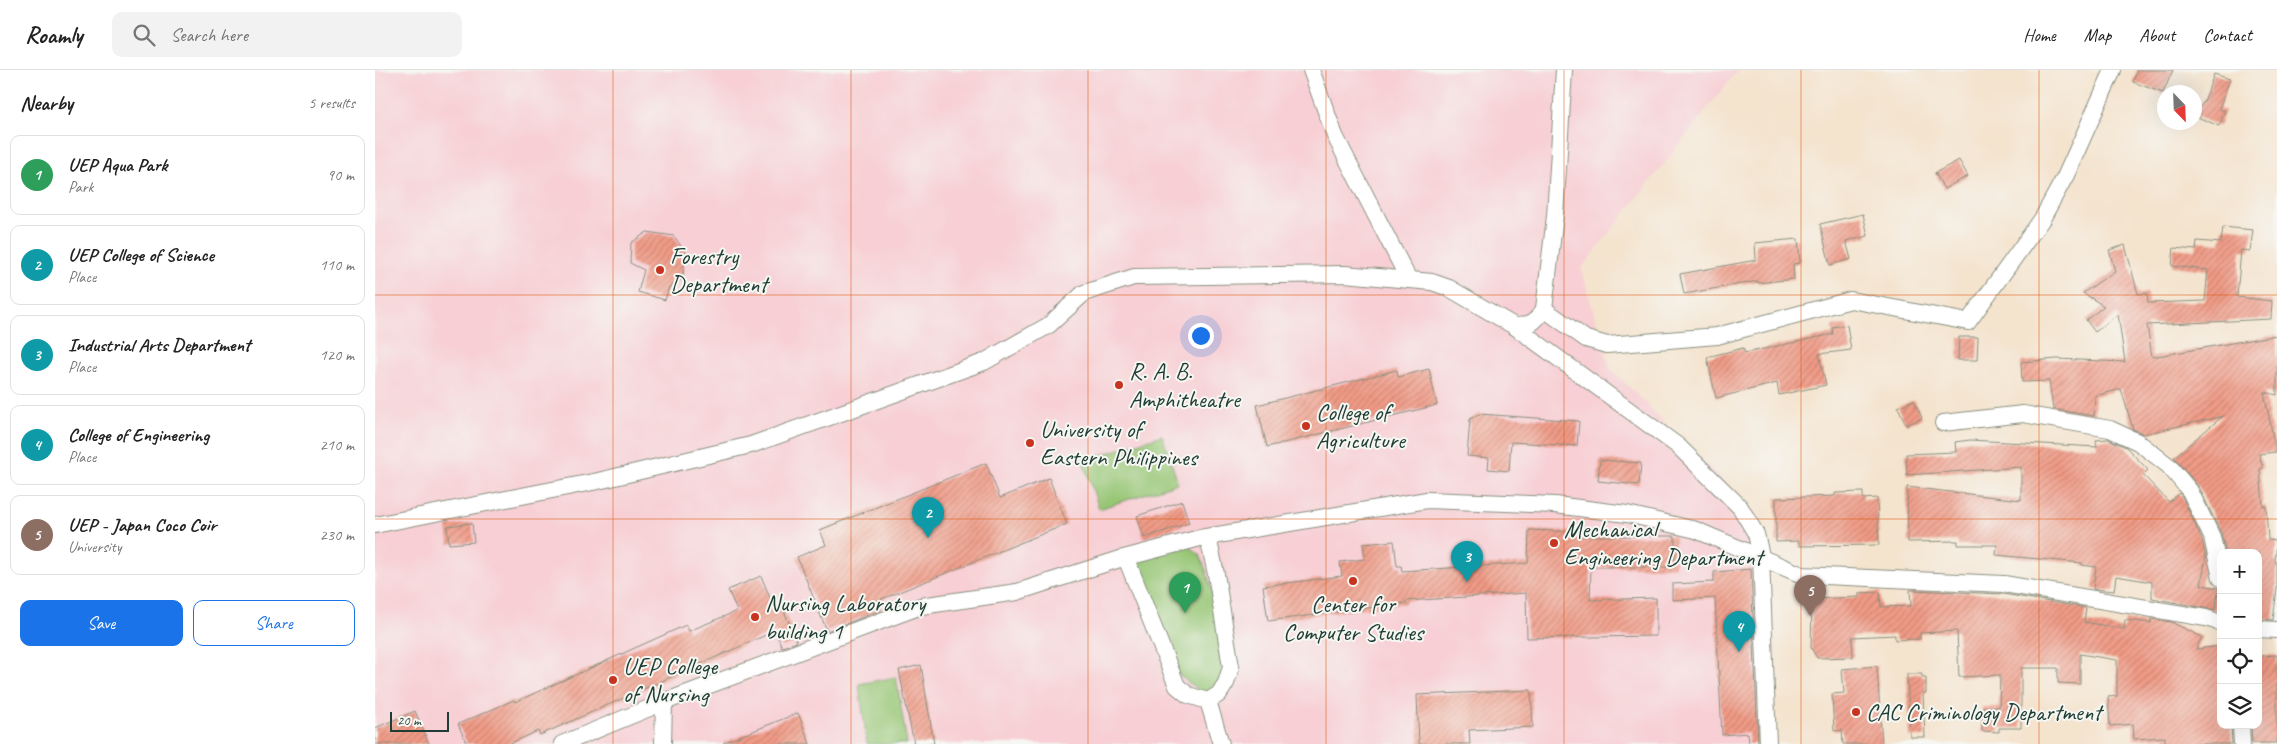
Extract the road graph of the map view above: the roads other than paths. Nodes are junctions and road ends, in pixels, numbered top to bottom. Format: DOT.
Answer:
graph roads {
  1 [pos="1311,70"];
  2 [pos="1564,70"];
  3 [pos="2113,70"];
  4 [pos="1409,280"];
  5 [pos="1544,309"];
  6 [pos="1514,326"];
  7 [pos="1943,423"];
  8 [pos="375,525"];
  9 [pos="1208,537"];
  10 [pos="1761,556"];
  11 [pos="1126,558"];
  12 [pos="2217,560"];
  13 [pos="2217,622"];
  14 [pos="2262,629"];
  15 [pos="2277,630"];
  16 [pos="1208,701"];
  17 [pos="664,702"];
  18 [pos="2241,729"];
  19 [pos="562,744"];
  20 [pos="663,744"];
  21 [pos="1221,744"];
  22 [pos="1768,744"];
  23 [pos="2242,744"];
  1 -- 4 [label="street"];
  2 -- 5 [label="street"];
  3 -- 5 [label="street"];
  4 -- 6 [label="street"];
  4 -- 8 [label="street"];
  5 -- 6 [label="street"];
  6 -- 10 [label="street"];
  7 -- 12 [label="street"];
  9 -- 10 [label="street"];
  9 -- 11 [label="street"];
  9 -- 16 [label="street"];
  10 -- 13 [label="street"];
  10 -- 22 [label="street"];
  11 -- 16 [label="street"];
  11 -- 17 [label="street"];
  14 -- 15 [label="street"];
  16 -- 21 [label="street"];
  17 -- 19 [label="street"];
  17 -- 20 [label="street"];
  18 -- 23 [label="street"];
}
